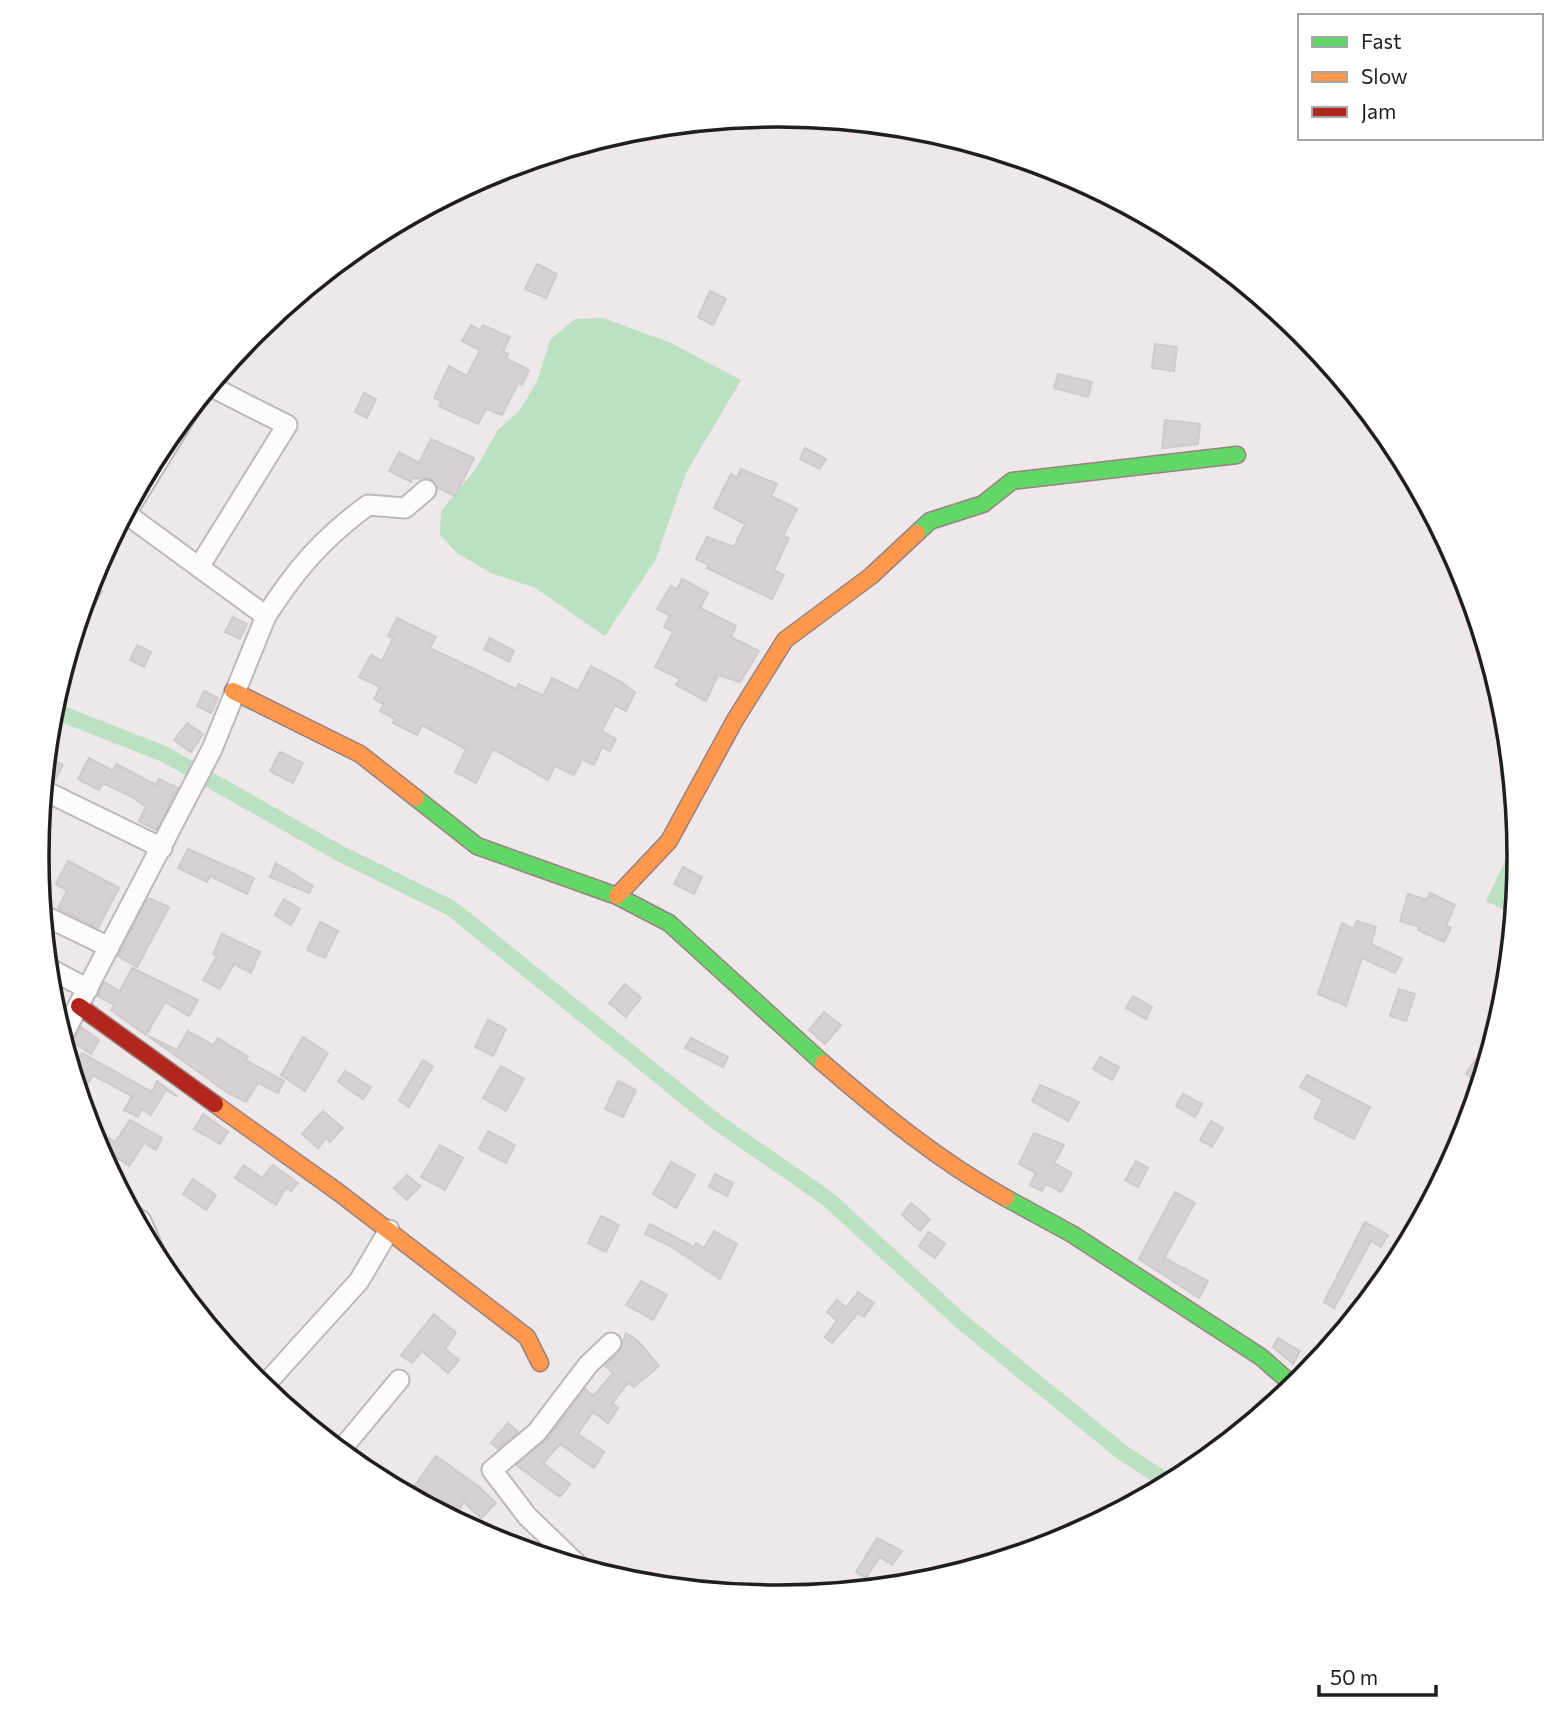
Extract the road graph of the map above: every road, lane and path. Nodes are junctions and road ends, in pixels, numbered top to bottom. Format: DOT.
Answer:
graph roads {
  1 [pos="218,390"];
  2 [pos="1237,456"];
  3 [pos="426,490"];
  4 [pos="133,518"];
  5 [pos="199,567"];
  6 [pos="266,615"];
  7 [pos="233,691"];
  8 [pos="52,794"];
  9 [pos="162,848"];
  10 [pos="617,897"];
  11 [pos="52,920"];
  12 [pos="109,947"];
  13 [pos="59,978"];
  14 [pos="83,998"];
  15 [pos="69,1024"];
  16 [pos="388,1230"];
  17 [pos="611,1343"];
  18 [pos="540,1363"];
  19 [pos="270,1379"];
  20 [pos="1286,1379"];
  21 [pos="399,1380"];
  22 [pos="346,1444"];
  23 [pos="566,1554"];
  1 -- 5 [label="street"];
  2 -- 10 [label="street"];
  3 -- 6 [label="street"];
  4 -- 5 [label="street"];
  5 -- 6 [label="street"];
  6 -- 7 [label="street"];
  7 -- 9 [label="street"];
  7 -- 10 [label="street"];
  8 -- 9 [label="street"];
  9 -- 12 [label="street"];
  10 -- 20 [label="street"];
  11 -- 12 [label="street"];
  12 -- 14 [label="street"];
  13 -- 14 [label="street"];
  14 -- 15 [label="street"];
  14 -- 16 [label="street"];
  16 -- 18 [label="street"];
  16 -- 19 [label="street"];
  17 -- 23 [label="street"];
  21 -- 22 [label="street"];
}
